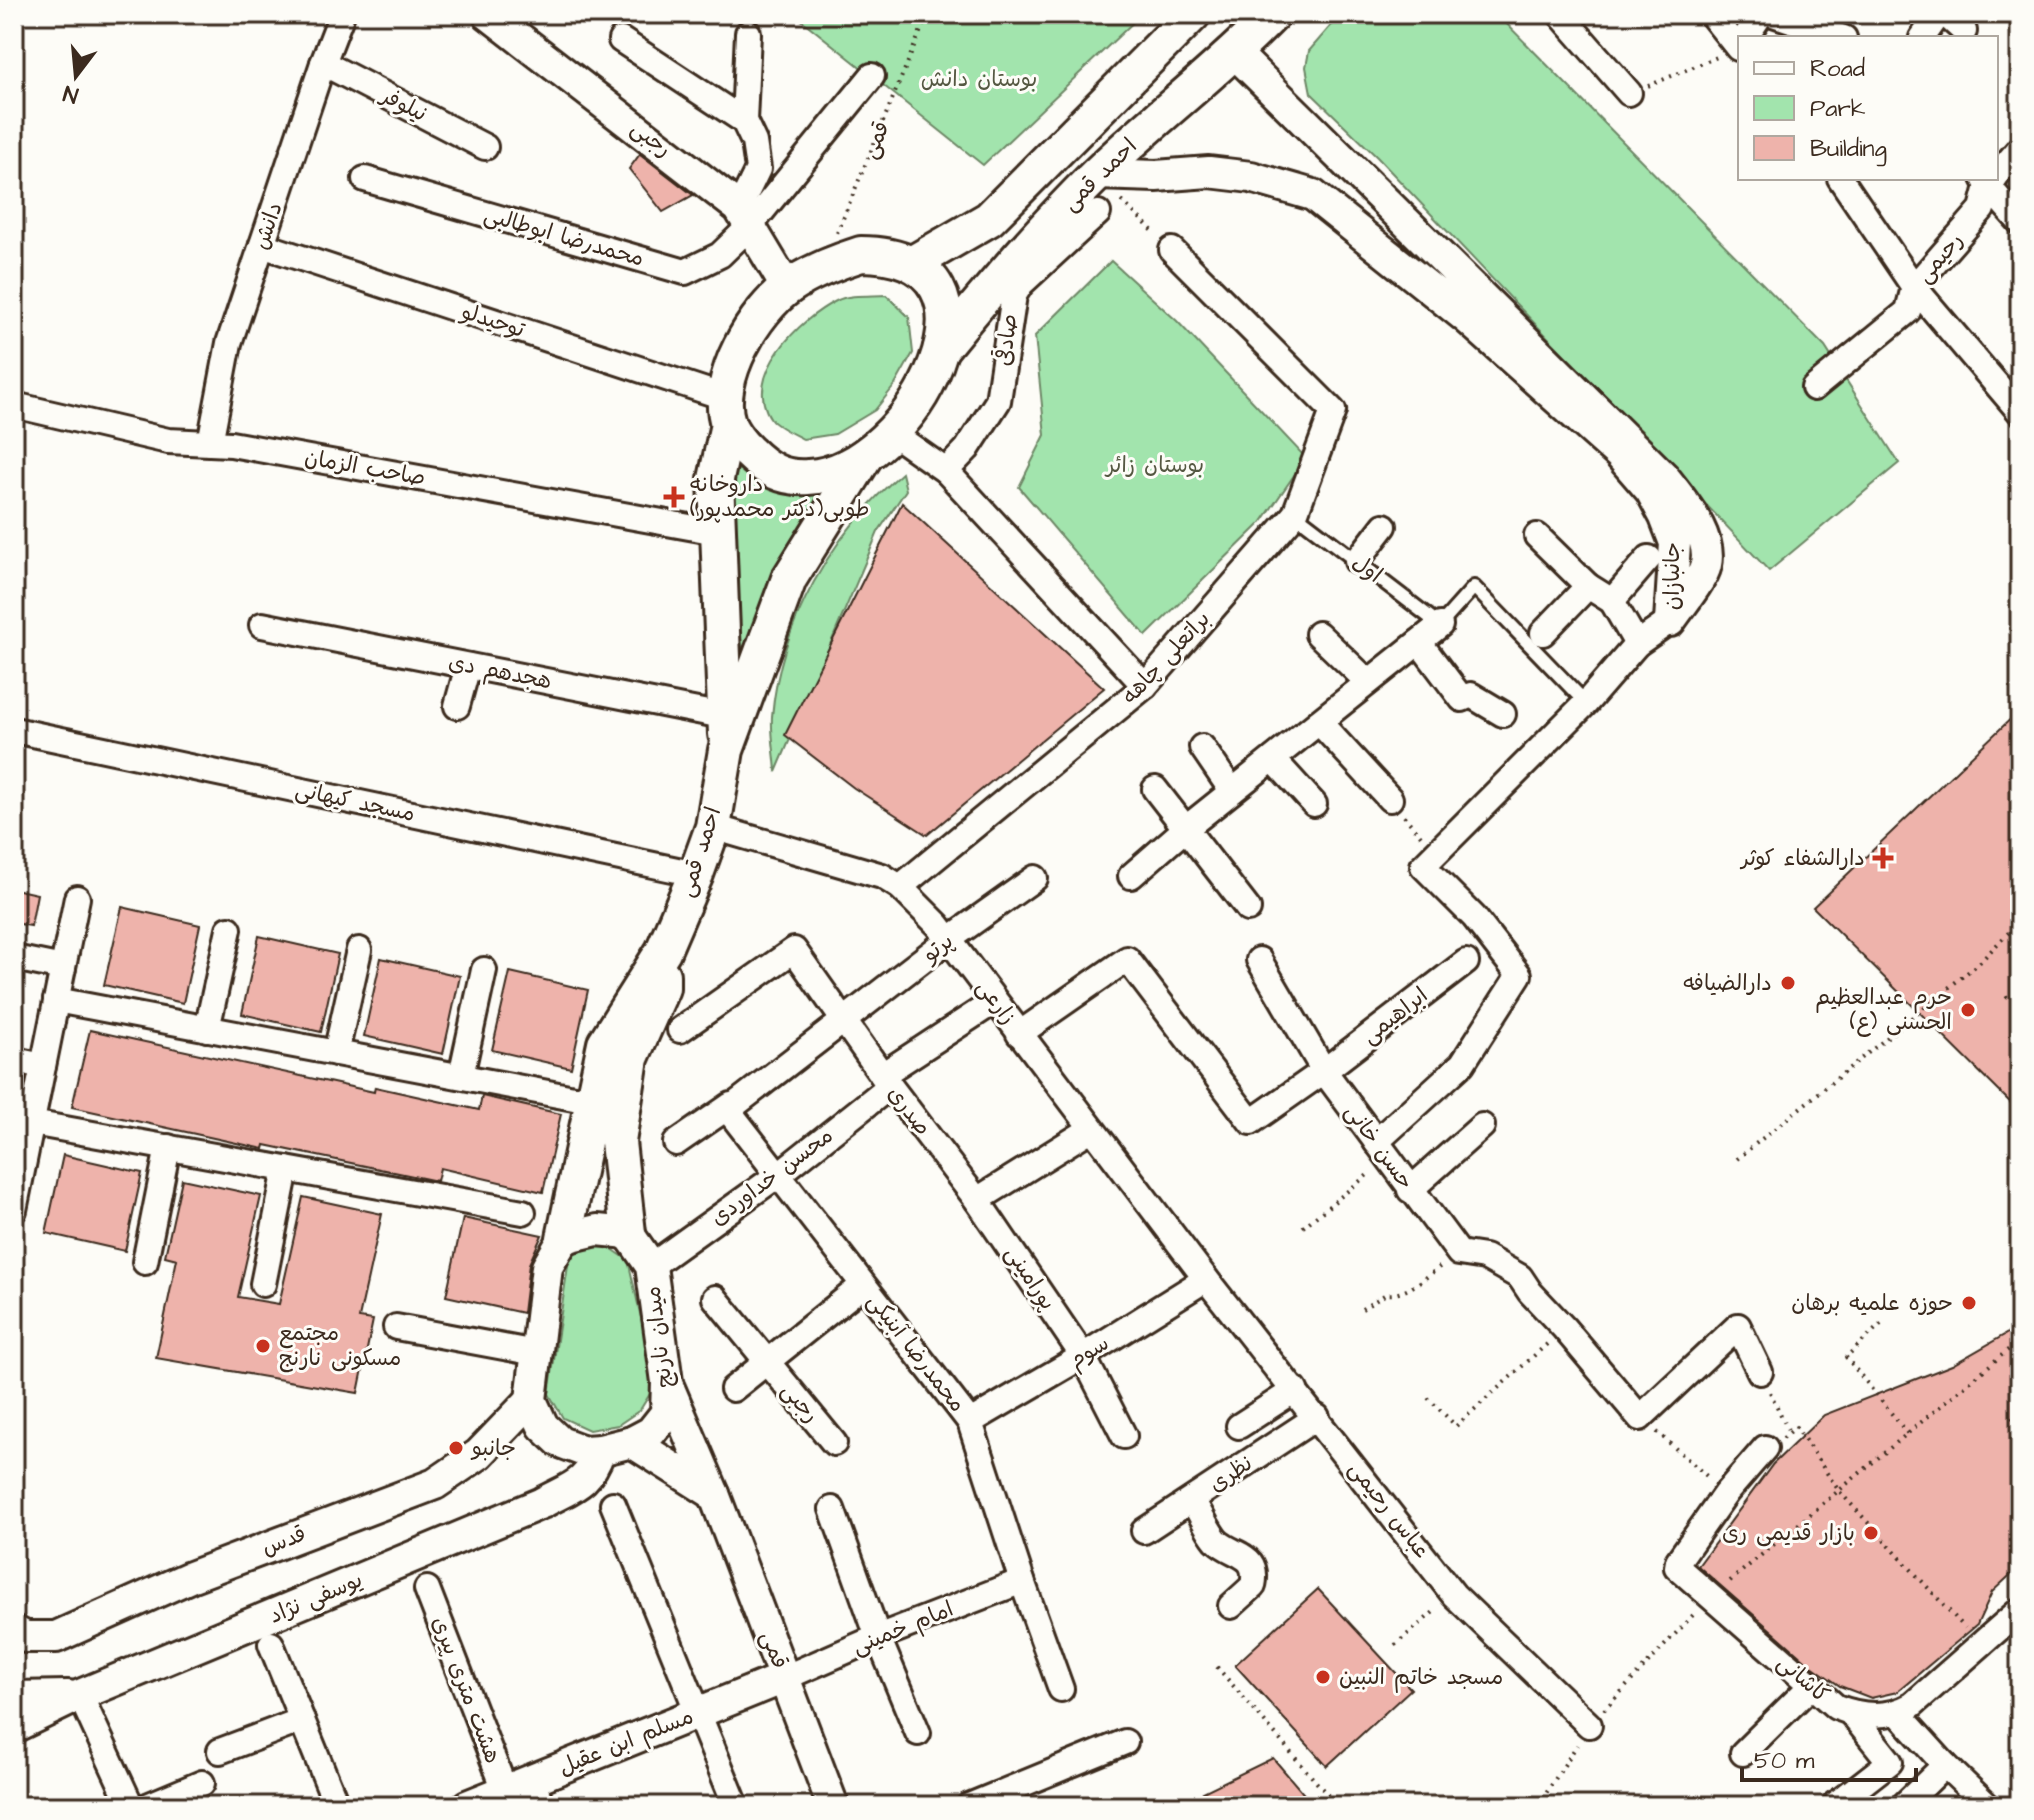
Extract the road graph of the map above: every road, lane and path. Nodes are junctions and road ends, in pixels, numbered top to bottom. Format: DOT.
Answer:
graph roads {
  1 [pos="342,14"];
  2 [pos="488,14"];
  3 [pos="1193,14"];
  4 [pos="1273,14"];
  5 [pos="1560,14"];
  6 [pos="1711,14"];
  7 [pos="1761,14"];
  8 [pos="1773,14"];
  9 [pos="1939,14"];
  10 [pos="1945,14"];
  11 [pos="927,15"];
  12 [pos="1964,31"];
  13 [pos="748,33"];
  14 [pos="1746,36"];
  15 [pos="1838,36"];
  16 [pos="1923,36"];
  17 [pos="621,40"];
  18 [pos="1738,41"];
  19 [pos="1738,45"];
  20 [pos="1235,53"];
  21 [pos="323,63"];
  22 [pos="872,76"];
  23 [pos="1629,93"];
  24 [pos="744,121"];
  25 [pos="485,147"];
  26 [pos="2020,148"];
  27 [pos="1998,171"];
  28 [pos="1097,174"];
  29 [pos="365,179"];
  30 [pos="1841,180"];
  31 [pos="1990,180"];
  32 [pos="1098,213"];
  33 [pos="745,217"];
  34 [pos="2020,222"];
  35 [pos="262,245"];
  36 [pos="1172,250"];
  37 [pos="913,263"];
  38 [pos="823,266"];
  39 [pos="1914,287"];
  40 [pos="787,288"];
  41 [pos="941,349"];
  42 [pos="1814,388"];
  43 [pos="14,405"];
  44 [pos="726,411"];
  45 [pos="2020,412"];
  46 [pos="892,433"];
  47 [pos="210,443"];
  48 [pos="866,455"];
  49 [pos="946,471"];
  50 [pos="1295,514"];
  51 [pos="1384,526"];
  52 [pos="717,532"];
  53 [pos="1537,536"];
  54 [pos="1649,558"];
  55 [pos="1357,561"];
  56 [pos="1588,586"];
  57 [pos="1612,601"];
  58 [pos="1670,621"];
  59 [pos="262,625"];
  60 [pos="1440,625"];
  61 [pos="1543,633"];
  62 [pos="1318,634"];
  63 [pos="1419,642"];
  64 [pos="1637,644"];
  65 [pos="468,666"];
  66 [pos="1368,682"];
  67 [pos="1145,686"];
  68 [pos="1586,703"];
  69 [pos="457,706"];
  70 [pos="1503,714"];
  71 [pos="1319,722"];
  72 [pos="730,729"];
  73 [pos="14,730"];
  74 [pos="1202,747"];
  75 [pos="1273,759"];
  76 [pos="1155,789"];
  77 [pos="1232,791"];
  78 [pos="1390,799"];
  79 [pos="1314,804"];
  80 [pos="713,827"];
  81 [pos="1185,829"];
  82 [pos="1434,852"];
  83 [pos="696,874"];
  84 [pos="1131,876"];
  85 [pos="1035,878"];
  86 [pos="900,887"];
  87 [pos="77,898"];
  88 [pos="1248,909"];
  89 [pos="2020,921"];
  90 [pos="229,929"];
  91 [pos="948,940"];
  92 [pos="359,950"];
  93 [pos="663,951"];
  94 [pos="14,958"];
  95 [pos="1259,960"];
  96 [pos="1466,962"];
  97 [pos="63,968"];
  98 [pos="484,970"];
  99 [pos="2006,996"];
  100 [pos="56,1000"];
  101 [pos="995,1001"];
  102 [pos="2020,1008"];
  103 [pos="844,1020"];
  104 [pos="207,1029"];
  105 [pos="680,1030"];
  106 [pos="1019,1034"];
  107 [pos="336,1053"];
  108 [pos="14,1060"];
  109 [pos="43,1066"];
  110 [pos="1324,1071"];
  111 [pos="461,1076"];
  112 [pos="886,1080"];
  113 [pos="594,1098"];
  114 [pos="731,1105"];
  115 [pos="32,1123"];
  116 [pos="1482,1126"];
  117 [pos="1091,1129"];
  118 [pos="676,1143"];
  119 [pos="168,1147"];
  120 [pos="1382,1151"];
  121 [pos="1737,1159"];
  122 [pos="18,1168"];
  123 [pos="286,1169"];
  124 [pos="778,1175"];
  125 [pos="1410,1190"];
  126 [pos="977,1200"];
  127 [pos="14,1210"];
  128 [pos="523,1212"];
  129 [pos="1303,1227"];
  130 [pos="628,1233"];
  131 [pos="564,1238"];
  132 [pos="1459,1253"];
  133 [pos="145,1262"];
  134 [pos="651,1266"];
  135 [pos="1206,1279"];
  136 [pos="263,1284"];
  137 [pos="863,1285"];
  138 [pos="715,1298"];
  139 [pos="1362,1309"];
  140 [pos="1881,1324"];
  141 [pos="396,1327"];
  142 [pos="1564,1328"];
  143 [pos="2019,1342"];
  144 [pos="536,1353"];
  145 [pos="1083,1356"];
  146 [pos="766,1363"];
  147 [pos="1760,1372"];
  148 [pos="667,1382"];
  149 [pos="733,1389"];
  150 [pos="1295,1390"];
  151 [pos="1428,1398"];
  152 [pos="531,1400"];
  153 [pos="1317,1417"];
  154 [pos="2012,1417"];
  155 [pos="1640,1418"];
  156 [pos="970,1422"];
  157 [pos="1239,1426"];
  158 [pos="2020,1430"];
  159 [pos="1908,1434"];
  160 [pos="1124,1436"];
  161 [pos="632,1442"];
  162 [pos="834,1443"];
  163 [pos="1765,1448"];
  164 [pos="600,1450"];
  165 [pos="1839,1491"];
  166 [pos="1726,1493"];
  167 [pos="714,1494"];
  168 [pos="1192,1500"];
  169 [pos="613,1504"];
  170 [pos="832,1509"];
  171 [pos="1144,1531"];
  172 [pos="1022,1581"];
  173 [pos="427,1589"];
  174 [pos="1454,1595"];
  175 [pos="1710,1597"];
  176 [pos="1231,1606"];
  177 [pos="2020,1610"];
  178 [pos="14,1631"];
  179 [pos="878,1637"];
  180 [pos="271,1644"];
  181 [pos="1980,1644"];
  182 [pos="1395,1645"];
  183 [pos="1217,1667"];
  184 [pos="784,1678"];
  185 [pos="1811,1686"];
  186 [pos="1061,1689"];
  187 [pos="80,1695"];
  188 [pos="14,1697"];
  189 [pos="1850,1712"];
  190 [pos="698,1713"];
  191 [pos="1898,1713"];
  192 [pos="302,1720"];
  193 [pos="1589,1725"];
  194 [pos="14,1727"];
  195 [pos="918,1733"];
  196 [pos="1125,1742"];
  197 [pos="220,1751"];
  198 [pos="1743,1753"];
  199 [pos="1945,1765"];
  200 [pos="202,1783"];
  201 [pos="526,1792"];
  202 [pos="983,1804"];
  203 [pos="1836,1804"];
  204 [pos="131,1806"];
  205 [pos="147,1806"];
  206 [pos="337,1806"];
  207 [pos="467,1806"];
  208 [pos="736,1806"];
  209 [pos="833,1806"];
  210 [pos="1337,1806"];
  211 [pos="1538,1806"];
  212 [pos="1903,1806"];
  213 [pos="1988,1806"];
  1 -- 21 [label="street, دانش"];
  2 -- 33 [label="street, رجبی"];
  3 -- 37 [label="main road"];
  4 -- 20 [label="main road, احمد قمی"];
  5 -- 23 [label="street"];
  6 -- 18 [label="street"];
  7 -- 14 [label="street"];
  8 -- 15 [label="street"];
  9 -- 16 [label="street"];
  10 -- 12 [label="street"];
  11 -- 38 [label="path, قمی"];
  13 -- 24 [label="street"];
  17 -- 24 [label="street"];
  19 -- 23 [label="path"];
  20 -- 28 [label="main road, احمد قمی"];
  20 -- 58 [label="street, جانبازان"];
  21 -- 25 [label="street, نیلوفر"];
  21 -- 35 [label="street, دانش"];
  22 -- 33 [label="street"];
  24 -- 33 [label="street"];
  26 -- 27 [label="street, رحیمی"];
  28 -- 41 [label="main road, احمد قمی"];
  28 -- 58 [label="street, جانبازان"];
  29 -- 33 [label="street, محمدرضا ابوطالبی"];
  30 -- 39 [label="street"];
  31 -- 34 [label="street"];
  31 -- 39 [label="street, رحیمی"];
  32 -- 36 [label="path"];
  32 -- 49 [label="street, صادقی"];
  33 -- 40 [label="street, رجبی"];
  35 -- 44 [label="street, توحیدلو"];
  35 -- 47 [label="street, دانش"];
  36 -- 50 [label="street, براتعلی چاهه"];
  37 -- 38 [label="main road"];
  37 -- 41 [label="main road"];
  38 -- 40 [label="main road"];
  39 -- 42 [label="street, رحیمی"];
  39 -- 45 [label="street"];
  40 -- 44 [label="main road"];
  41 -- 46 [label="main road"];
  43 -- 47 [label="street, صاحب الزمان"];
  44 -- 48 [label="main road"];
  44 -- 52 [label="main road, احمد قمی"];
  46 -- 48 [label="main road"];
  46 -- 49 [label="street"];
  47 -- 52 [label="street, صاحب الزمان"];
  48 -- 72 [label="main road, احمد قمی"];
  49 -- 67 [label="street"];
  50 -- 55 [label="lane, اول"];
  50 -- 67 [label="street, براتعلی چاهه"];
  51 -- 55 [label="street"];
  52 -- 72 [label="main road, احمد قمی"];
  53 -- 56 [label="street"];
  54 -- 57 [label="street"];
  55 -- 60 [label="lane, اول"];
  56 -- 57 [label="street"];
  56 -- 61 [label="street"];
  57 -- 64 [label="street"];
  58 -- 64 [label="street"];
  59 -- 65 [label="street, هجدهم دی"];
  60 -- 63 [label="street"];
  60 -- 68 [label="lane"];
  62 -- 66 [label="street"];
  63 -- 66 [label="street"];
  63 -- 70 [label="street"];
  64 -- 68 [label="street"];
  65 -- 69 [label="street"];
  65 -- 72 [label="street, هجدهم دی"];
  66 -- 71 [label="street"];
  67 -- 86 [label="street, براتعلی چاهه"];
  68 -- 82 [label="street"];
  71 -- 75 [label="street"];
  71 -- 78 [label="street"];
  72 -- 80 [label="main road, احمد قمی"];
  73 -- 83 [label="street, مسجد کیهانی"];
  74 -- 77 [label="street"];
  75 -- 77 [label="street"];
  75 -- 79 [label="street"];
  76 -- 81 [label="street"];
  77 -- 81 [label="street"];
  78 -- 82 [label="path"];
  80 -- 83 [label="main road, احمد قمی"];
  80 -- 86 [label="street, زارعی"];
  81 -- 84 [label="street"];
  81 -- 88 [label="street"];
  82 -- 120 [label="street"];
  83 -- 93 [label="main road, احمد قمی"];
  85 -- 91 [label="street, پرتو"];
  86 -- 91 [label="street, زارعی"];
  87 -- 97 [label="street"];
  89 -- 121 [label="path"];
  90 -- 104 [label="street"];
  91 -- 101 [label="street, زارعی"];
  91 -- 103 [label="street, پرتو"];
  92 -- 107 [label="street"];
  93 -- 113 [label="main road"];
  93 -- 130 [label="main road"];
  94 -- 97 [label="street"];
  95 -- 110 [label="street"];
  96 -- 110 [label="street, ابراهیمی"];
  97 -- 100 [label="street"];
  98 -- 111 [label="street"];
  99 -- 102 [label="path"];
  100 -- 104 [label="street"];
  100 -- 109 [label="street"];
  101 -- 106 [label="street, زارعی"];
  101 -- 112 [label="street, محسن خداوردی"];
  103 -- 105 [label="street"];
  103 -- 112 [label="street, صدری"];
  103 -- 114 [label="street, پرتو"];
  104 -- 107 [label="street"];
  106 -- 110 [label="street"];
  106 -- 117 [label="street, زارعی"];
  107 -- 111 [label="street"];
  108 -- 109 [label="street"];
  109 -- 115 [label="street"];
  110 -- 120 [label="street, حسن خانی"];
  111 -- 113 [label="street"];
  112 -- 124 [label="street, محسن خداوردی"];
  112 -- 126 [label="street, صدری"];
  113 -- 131 [label="main road"];
  114 -- 118 [label="street, پرتو"];
  114 -- 124 [label="street, محمدرضا آبنیکی"];
  115 -- 119 [label="street"];
  115 -- 122 [label="street"];
  116 -- 125 [label="street"];
  117 -- 126 [label="street"];
  117 -- 135 [label="street, زارعی"];
  119 -- 123 [label="street"];
  119 -- 133 [label="street"];
  120 -- 125 [label="street, حسن خانی"];
  120 -- 129 [label="path"];
  122 -- 127 [label="street"];
  123 -- 128 [label="street"];
  123 -- 136 [label="street"];
  124 -- 134 [label="street, محسن خداوردی"];
  124 -- 137 [label="street, محمدرضا آبنیکی"];
  125 -- 132 [label="street, حسن خانی"];
  126 -- 145 [label="street, پورامینی"];
  130 -- 131 [label="street"];
  130 -- 134 [label="street, میدان نارنج"];
  131 -- 144 [label="street"];
  132 -- 139 [label="path"];
  132 -- 142 [label="street"];
  134 -- 148 [label="street, میدان نارنج"];
  135 -- 145 [label="street, سوم"];
  135 -- 150 [label="street, عباس رحیمی"];
  137 -- 146 [label="street"];
  137 -- 156 [label="street, محمدرضا آبنیکی"];
  138 -- 146 [label="street, رجبی"];
  140 -- 159 [label="path"];
  141 -- 144 [label="street"];
  142 -- 151 [label="path"];
  142 -- 155 [label="street"];
  143 -- 159 [label="path"];
  144 -- 152 [label="street"];
  145 -- 156 [label="street, سوم"];
  145 -- 160 [label="street, پورامینی"];
  146 -- 149 [label="street"];
  146 -- 162 [label="street, رجبی"];
  147 -- 155 [label="street"];
  147 -- 165 [label="path"];
  148 -- 161 [label="street, میدان نارنج"];
  148 -- 167 [label="street, قمی"];
  150 -- 153 [label="street, عباس رحیمی"];
  150 -- 157 [label="street"];
  152 -- 164 [label="street, میدان نارنج"];
  152 -- 178 [label="street, قدس"];
  153 -- 168 [label="street, نظری"];
  153 -- 174 [label="street, عباس رحیمی"];
  154 -- 158 [label="path"];
  155 -- 166 [label="path"];
  156 -- 172 [label="street, محمدرضا آبنیکی"];
  159 -- 165 [label="path"];
  161 -- 164 [label="street, میدان نارنج"];
  161 -- 167 [label="street"];
  163 -- 166 [label="street"];
  164 -- 187 [label="street, یوسفی نژاد"];
  165 -- 175 [label="path"];
  165 -- 181 [label="path"];
  166 -- 175 [label="street, کاشانی"];
  167 -- 184 [label="street, قمی"];
  168 -- 171 [label="street, نظری"];
  168 -- 176 [label="street"];
  169 -- 190 [label="street"];
  170 -- 179 [label="street"];
  172 -- 179 [label="street, امام خمینی"];
  172 -- 186 [label="street, محمدرضا آبنیکی"];
  173 -- 201 [label="street, هشت متری پیری"];
  174 -- 182 [label="path"];
  174 -- 193 [label="street, عباس رحیمی"];
  175 -- 185 [label="street, کاشانی"];
  175 -- 193 [label="path"];
  177 -- 181 [label="street"];
  179 -- 184 [label="street, امام خمینی"];
  179 -- 195 [label="street"];
  180 -- 192 [label="street"];
  181 -- 191 [label="street"];
  183 -- 210 [label="path"];
  184 -- 190 [label="street, مسلم ابن عقیل"];
  184 -- 209 [label="street, قمی"];
  185 -- 189 [label="street, کاشانی"];
  185 -- 198 [label="street"];
  187 -- 188 [label="street"];
  187 -- 194 [label="street, یوسفی نژاد"];
  187 -- 204 [label="street"];
  189 -- 191 [label="street, کاشانی"];
  189 -- 203 [label="street"];
  190 -- 201 [label="street, مسلم ابن عقیل"];
  190 -- 208 [label="street"];
  191 -- 199 [label="street"];
  192 -- 197 [label="street"];
  192 -- 206 [label="street"];
  193 -- 211 [label="path"];
  196 -- 202 [label="street"];
  199 -- 212 [label="street"];
  199 -- 213 [label="street"];
  200 -- 205 [label="street"];
  201 -- 207 [label="street, مسلم ابن عقیل"];
}
